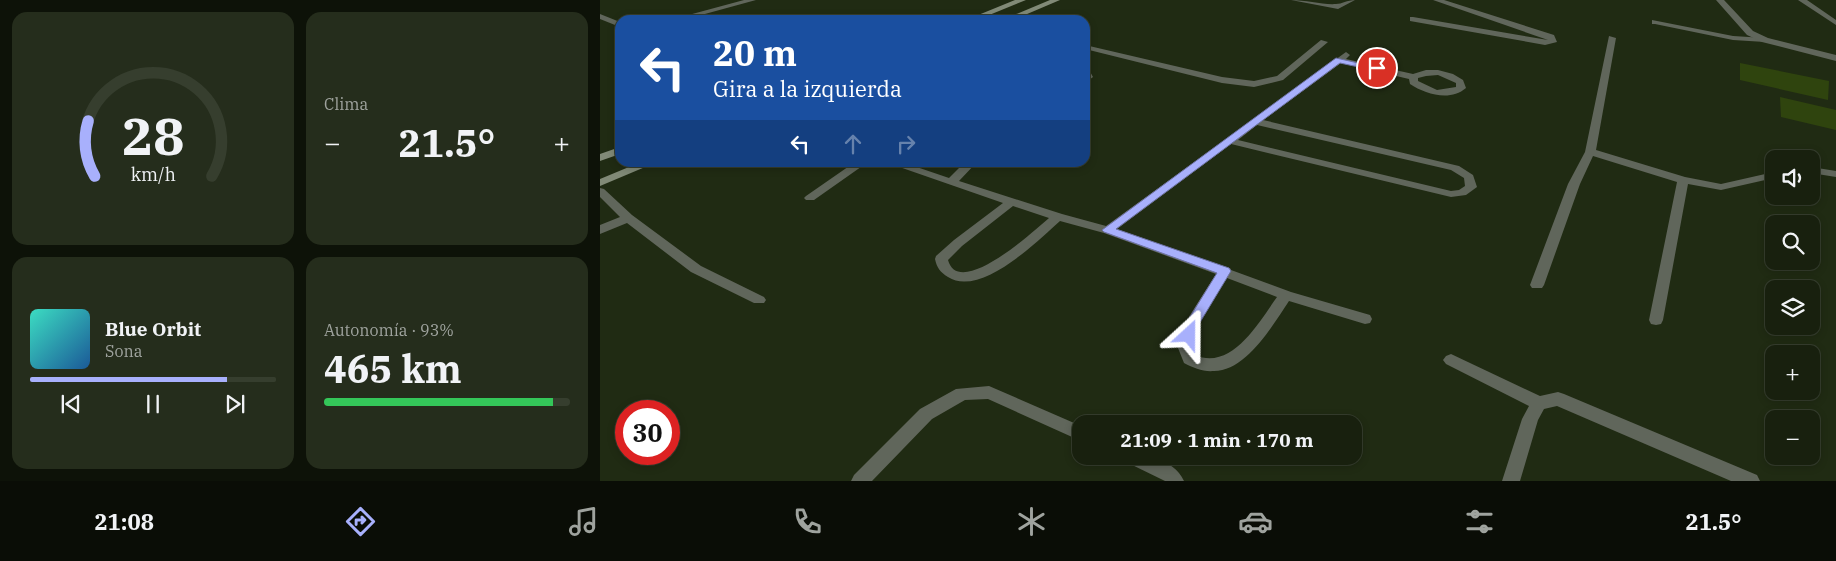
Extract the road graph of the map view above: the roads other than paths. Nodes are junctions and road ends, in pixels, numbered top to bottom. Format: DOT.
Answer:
graph roads {
  1 [pos="752,0"];
  2 [pos="1019,0"];
  3 [pos="1056,0"];
  4 [pos="1295,0"];
  5 [pos="1351,0"];
  6 [pos="1437,0"];
  7 [pos="1720,0"];
  8 [pos="1802,0"];
  9 [pos="694,15"];
  10 [pos="982,15"];
  11 [pos="1018,15"];
  12 [pos="600,16"];
  13 [pos="1495,18"];
  14 [pos="1413,20"];
  15 [pos="1655,22"];
  16 [pos="615,23"];
  17 [pos="1836,23"];
  18 [pos="1482,32"];
  19 [pos="1612,38"];
  20 [pos="1765,40"];
  21 [pos="1324,42"];
  22 [pos="1090,48"];
  23 [pos="1834,58"];
  24 [pos="1414,77"];
  25 [pos="1257,122"];
  26 [pos="1230,141"];
  27 [pos="615,152"];
  28 [pos="1590,152"];
  29 [pos="600,158"];
  30 [pos="640,167"];
  31 [pos="856,167"];
  32 [pos="907,167"];
  33 [pos="967,167"];
  34 [pos="1820,171"];
  35 [pos="1836,174"];
  36 [pos="1765,177"];
  37 [pos="1683,180"];
  38 [pos="951,182"];
  39 [pos="600,183"];
  40 [pos="600,191"];
  41 [pos="810,198"];
  42 [pos="1011,202"];
  43 [pos="1058,217"];
  44 [pos="628,218"];
  45 [pos="600,230"];
  46 [pos="1108,230"];
  47 [pos="1225,271"];
  48 [pos="1537,285"];
  49 [pos="1286,295"];
  50 [pos="759,300"];
  51 [pos="1365,319"];
  52 [pos="1656,320"];
  53 [pos="1451,360"];
  54 [pos="1539,403"];
  55 [pos="1072,430"];
  56 [pos="1150,465"];
  57 [pos="860,481"];
  58 [pos="1175,481"];
  59 [pos="1511,481"];
  60 [pos="1751,481"];
  1 -- 9 [label="street"];
  2 -- 10 [label="main road"];
  3 -- 11 [label="main road"];
  4 -- 5 [label="street"];
  6 -- 13 [label="street"];
  7 -- 20 [label="street"];
  8 -- 17 [label="street"];
  12 -- 16 [label="street"];
  13 -- 18 [label="street"];
  13 -- 18 [label="street"];
  14 -- 18 [label="street"];
  15 -- 20 [label="street"];
  19 -- 28 [label="street"];
  20 -- 23 [label="street"];
  21 -- 22 [label="street"];
  24 -- 25 [label="street"];
  25 -- 26 [label="street"];
  25 -- 26 [label="street"];
  26 -- 46 [label="street"];
  27 -- 29 [label="main road"];
  28 -- 37 [label="street"];
  28 -- 48 [label="street"];
  30 -- 39 [label="main road"];
  31 -- 41 [label="street"];
  32 -- 38 [label="street"];
  33 -- 38 [label="street"];
  34 -- 35 [label="street"];
  36 -- 37 [label="street"];
  37 -- 52 [label="street"];
  38 -- 42 [label="street"];
  40 -- 44 [label="street"];
  42 -- 43 [label="street"];
  42 -- 43 [label="street"];
  43 -- 46 [label="street"];
  44 -- 45 [label="street"];
  44 -- 50 [label="street"];
  46 -- 47 [label="street"];
  47 -- 49 [label="street"];
  47 -- 49 [label="street"];
  49 -- 51 [label="street"];
  53 -- 54 [label="street"];
  54 -- 59 [label="street"];
  54 -- 60 [label="street"];
  55 -- 57 [label="street"];
  56 -- 58 [label="street"];
}
